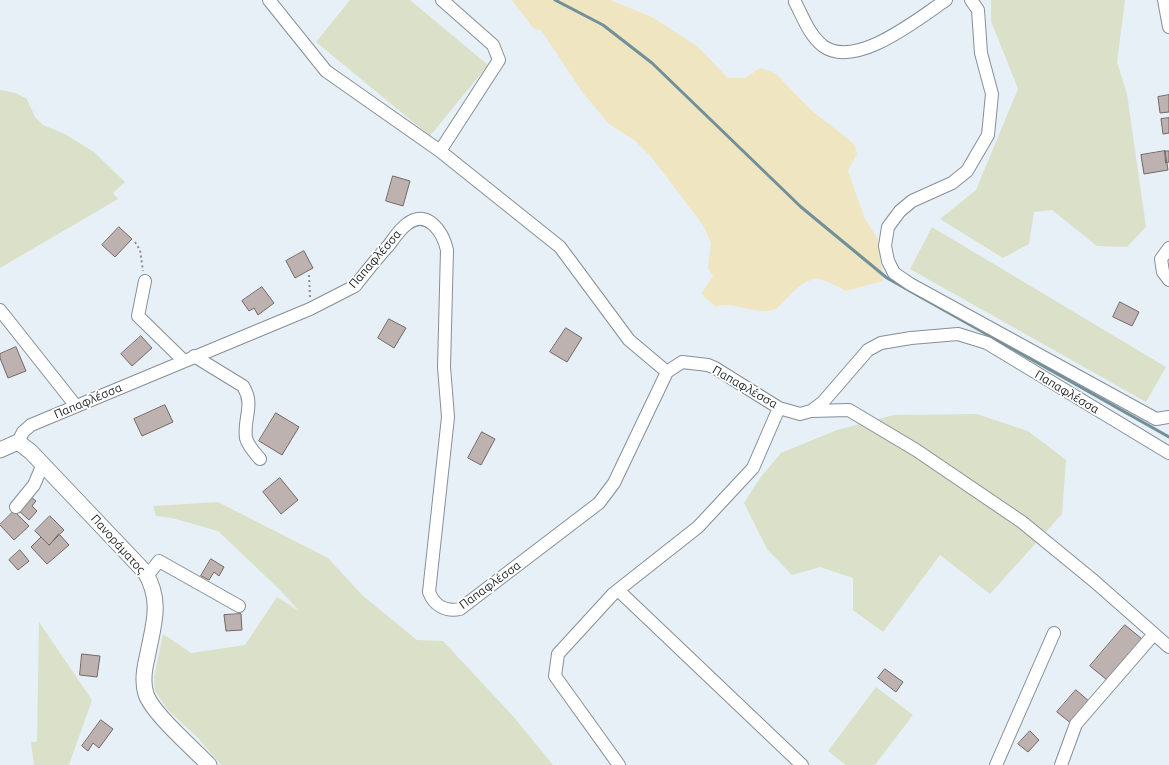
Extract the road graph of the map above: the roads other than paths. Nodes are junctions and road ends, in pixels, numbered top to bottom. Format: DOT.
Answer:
graph roads {
  1 [pos="268,0"];
  2 [pos="442,0"];
  3 [pos="946,0"];
  4 [pos="971,0"];
  5 [pos="1164,0"];
  6 [pos="795,2"];
  7 [pos="1169,26"];
  8 [pos="440,151"];
  9 [pos="1169,248"];
  10 [pos="1169,280"];
  11 [pos="144,281"];
  12 [pos="0,310"];
  13 [pos="190,358"];
  14 [pos="667,372"];
  15 [pos="76,406"];
  16 [pos="779,408"];
  17 [pos="811,411"];
  18 [pos="1166,418"];
  19 [pos="18,442"];
  20 [pos="0,450"];
  21 [pos="1169,450"];
  22 [pos="260,459"];
  23 [pos="43,464"];
  24 [pos="16,506"];
  25 [pos="147,576"];
  26 [pos="618,590"];
  27 [pos="239,606"];
  28 [pos="1054,633"];
  29 [pos="1154,634"];
  30 [pos="1169,647"];
  31 [pos="209,765"];
  32 [pos="619,765"];
  33 [pos="802,765"];
  34 [pos="996,765"];
  35 [pos="1062,765"];
  1 -- 8 [label="street"];
  2 -- 8 [label="street"];
  3 -- 6 [label="street"];
  4 -- 18 [label="street"];
  5 -- 7 [label="street"];
  8 -- 14 [label="street"];
  9 -- 10 [label="street"];
  11 -- 13 [label="street"];
  12 -- 15 [label="street"];
  13 -- 14 [label="street, Παπαφλέσσα"];
  13 -- 15 [label="street, Παπαφλέσσα"];
  13 -- 22 [label="street"];
  14 -- 16 [label="street, Παπαφλέσσα"];
  15 -- 19 [label="street, Παπαφλέσσα"];
  16 -- 17 [label="street, Παπαφλέσσα"];
  16 -- 26 [label="street"];
  17 -- 21 [label="street, Παπαφλέσσα"];
  17 -- 29 [label="street"];
  19 -- 20 [label="main road"];
  19 -- 23 [label="main road, Πανοράματος"];
  23 -- 24 [label="street"];
  23 -- 25 [label="main road, Πανοράματος"];
  25 -- 27 [label="street"];
  25 -- 31 [label="main road, Πανοράματος"];
  26 -- 32 [label="street"];
  26 -- 33 [label="street"];
  28 -- 34 [label="street"];
  29 -- 30 [label="street"];
  29 -- 35 [label="street"];
}
